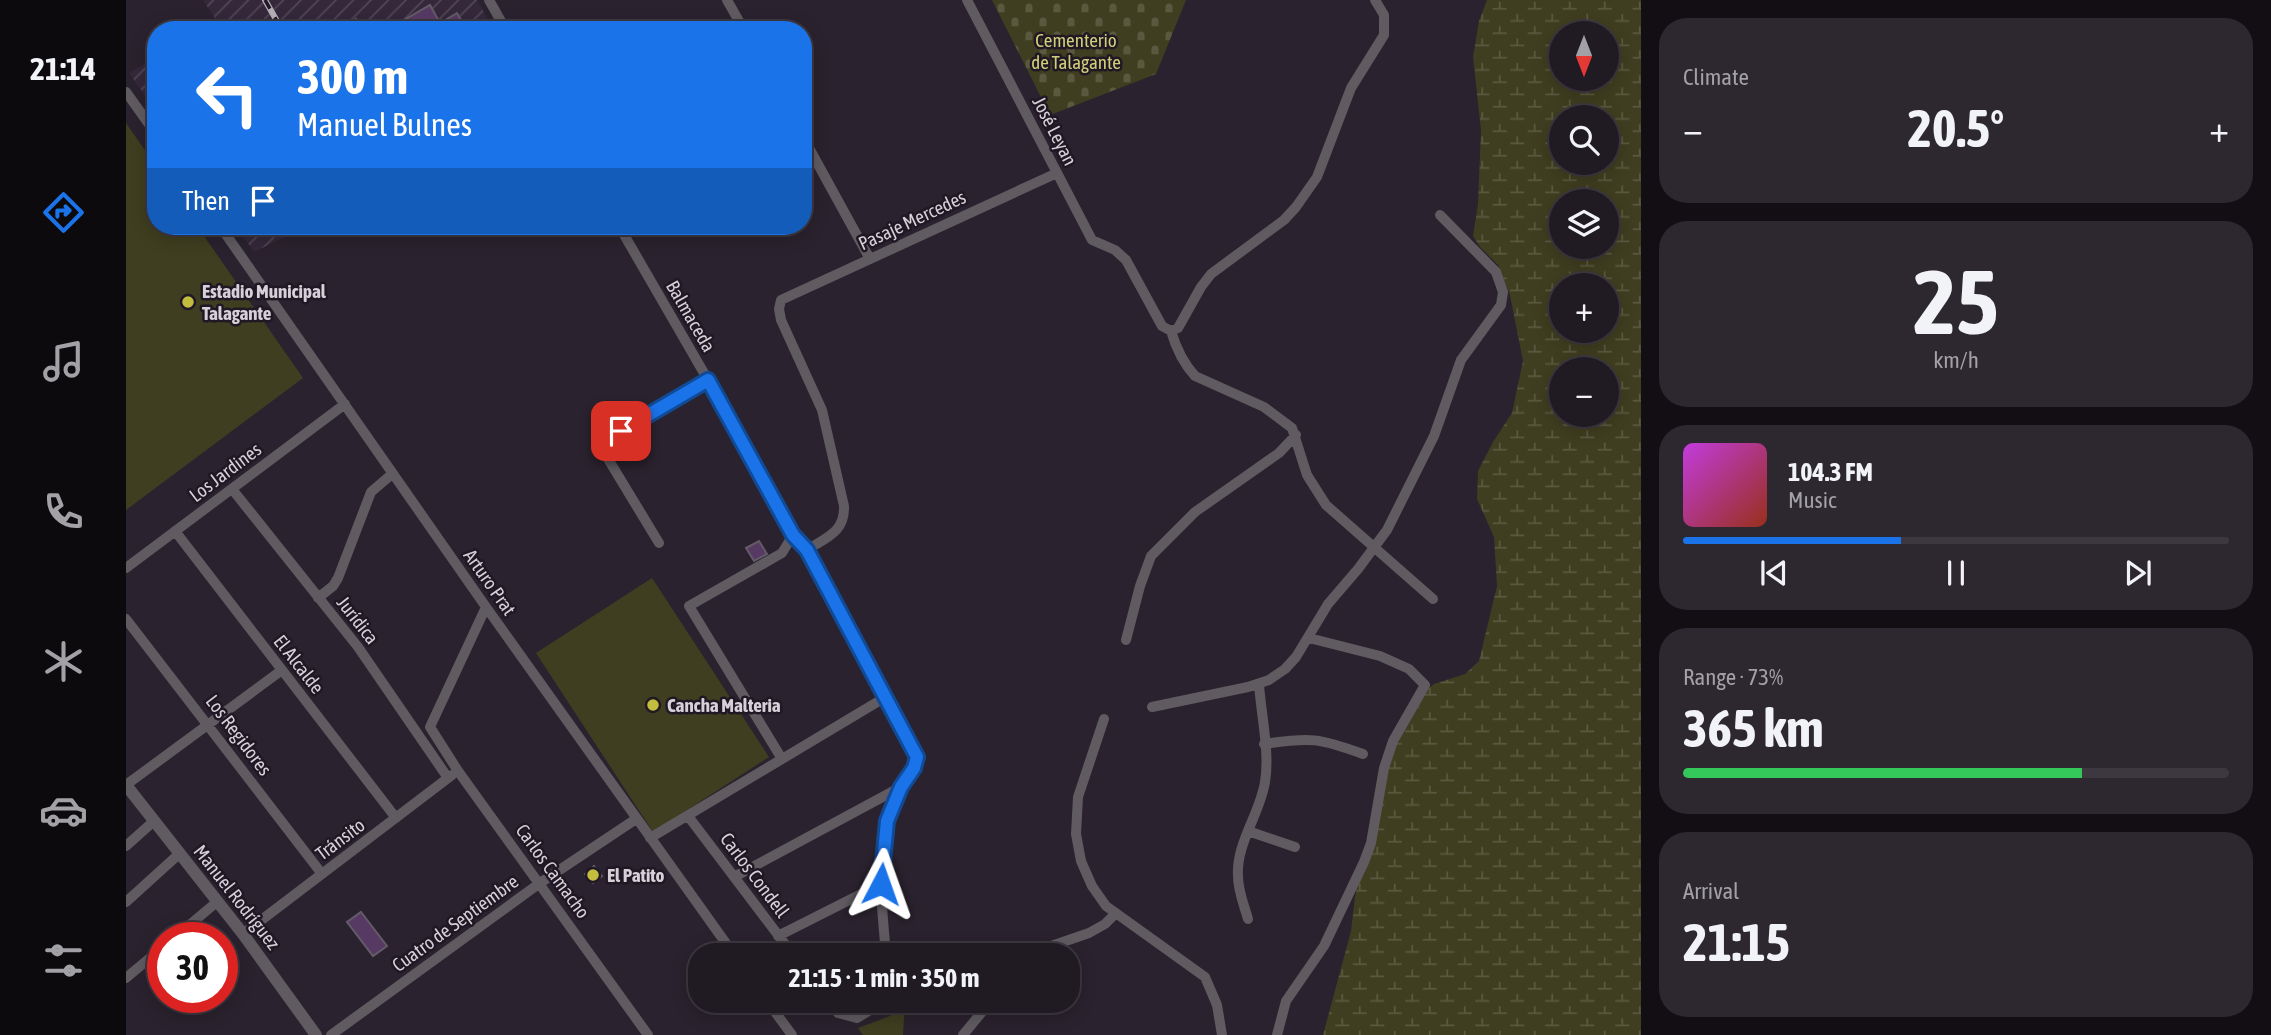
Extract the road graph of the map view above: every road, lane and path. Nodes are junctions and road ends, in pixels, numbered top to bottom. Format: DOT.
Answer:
graph roads {
  1 [pos="489,0"];
  2 [pos="727,0"];
  3 [pos="968,0"];
  4 [pos="1375,0"];
  5 [pos="501,21"];
  6 [pos="739,21"];
  7 [pos="126,92"];
  8 [pos="147,121"];
  9 [pos="812,153"];
  10 [pos="1057,173"];
  11 [pos="1440,215"];
  12 [pos="226,235"];
  13 [pos="624,235"];
  14 [pos="870,259"];
  15 [pos="1171,331"];
  16 [pos="708,380"];
  17 [pos="345,404"];
  18 [pos="1296,435"];
  19 [pos="392,474"];
  20 [pos="232,489"];
  21 [pos="175,531"];
  22 [pos="793,535"];
  23 [pos="659,543"];
  24 [pos="1375,548"];
  25 [pos="807,550"];
  26 [pos="126,568"];
  27 [pos="318,598"];
  28 [pos="1433,599"];
  29 [pos="486,607"];
  30 [pos="126,619"];
  31 [pos="1309,638"];
  32 [pos="1126,640"];
  33 [pos="282,670"];
  34 [pos="1259,684"];
  35 [pos="884,698"];
  36 [pos="1152,707"];
  37 [pos="1104,719"];
  38 [pos="208,724"];
  39 [pos="1264,744"];
  40 [pos="1363,754"];
  41 [pos="782,759"];
  42 [pos="458,771"];
  43 [pos="448,778"];
  44 [pos="126,785"];
  45 [pos="901,787"];
  46 [pos="688,816"];
  47 [pos="396,818"];
  48 [pos="636,819"];
  49 [pos="154,821"];
  50 [pos="1248,831"];
  51 [pos="650,838"];
  52 [pos="126,846"];
  53 [pos="1295,847"];
  54 [pos="180,854"];
  55 [pos="322,874"];
  56 [pos="734,877"];
  57 [pos="540,883"];
  58 [pos="881,884"];
  59 [pos="218,901"];
  60 [pos="126,902"];
  61 [pos="1116,913"];
  62 [pos="1248,919"];
  63 [pos="193,922"];
  64 [pos="243,934"];
  65 [pos="778,936"];
  66 [pos="726,943"];
  67 [pos="784,943"];
  68 [pos="885,943"];
  69 [pos="1059,943"];
  70 [pos="147,960"];
  71 [pos="126,978"];
  72 [pos="776,1013"];
  73 [pos="838,1013"];
  74 [pos="865,1013"];
  75 [pos="981,1013"];
  76 [pos="316,1035"];
  77 [pos="331,1035"];
  78 [pos="648,1035"];
  79 [pos="792,1035"];
  80 [pos="963,1035"];
  81 [pos="1223,1035"];
  82 [pos="1277,1035"];
  1 -- 5 [label="street"];
  2 -- 6 [label="street"];
  3 -- 10 [label="street, José Leyan"];
  4 -- 15 [label="street"];
  7 -- 8 [label="street"];
  9 -- 14 [label="street"];
  10 -- 14 [label="street, Pasaje Mercedes"];
  10 -- 15 [label="street, José Leyan"];
  11 -- 24 [label="street"];
  12 -- 17 [label="street, Arturo Prat"];
  13 -- 16 [label="street, Balmaceda"];
  14 -- 25 [label="street, Pasaje Mercedes"];
  15 -- 18 [label="street"];
  16 -- 22 [label="street, Balmaceda"];
  16 -- 23 [label="street"];
  17 -- 19 [label="street, Arturo Prat"];
  17 -- 20 [label="street, Los Jardines"];
  18 -- 24 [label="street"];
  18 -- 32 [label="street"];
  19 -- 27 [label="street"];
  19 -- 29 [label="street, Arturo Prat"];
  20 -- 21 [label="street, Los Jardines"];
  20 -- 27 [label="street, Jurídica"];
  21 -- 26 [label="street, Los Jardines"];
  21 -- 33 [label="street, El Alcalde"];
  22 -- 25 [label="street, Balmaceda"];
  22 -- 41 [label="street"];
  24 -- 28 [label="street"];
  24 -- 31 [label="street"];
  25 -- 35 [label="street, Balmaceda"];
  27 -- 43 [label="street, Jurídica"];
  29 -- 42 [label="street, Carlos Camacho"];
  29 -- 48 [label="street, Arturo Prat"];
  30 -- 38 [label="street, Los Regidores"];
  31 -- 34 [label="street"];
  31 -- 82 [label="street"];
  33 -- 38 [label="street"];
  33 -- 47 [label="street, El Alcalde"];
  34 -- 36 [label="street"];
  34 -- 39 [label="street"];
  35 -- 41 [label="street"];
  35 -- 45 [label="street, Balmaceda"];
  37 -- 61 [label="street"];
  38 -- 44 [label="street"];
  38 -- 55 [label="street, Los Regidores"];
  39 -- 40 [label="street"];
  39 -- 50 [label="street"];
  41 -- 46 [label="street"];
  42 -- 43 [label="street, Tránsito"];
  42 -- 57 [label="street, Carlos Camacho"];
  43 -- 47 [label="street, Tránsito"];
  44 -- 49 [label="street, Manuel Rodríguez"];
  45 -- 56 [label="street"];
  45 -- 58 [label="street, Balmaceda"];
  46 -- 51 [label="street"];
  46 -- 56 [label="street, Carlos Condell"];
  47 -- 55 [label="street, Tránsito"];
  48 -- 51 [label="street, Arturo Prat"];
  48 -- 57 [label="street, Cuatro de Septiembre"];
  49 -- 52 [label="street"];
  49 -- 54 [label="street, Manuel Rodríguez"];
  50 -- 53 [label="street"];
  50 -- 62 [label="street"];
  51 -- 66 [label="street, Arturo Prat"];
  54 -- 59 [label="street, Manuel Rodríguez"];
  54 -- 60 [label="street"];
  55 -- 64 [label="street, Tránsito"];
  56 -- 65 [label="street, Carlos Condell"];
  57 -- 77 [label="street, Cuatro de Septiembre"];
  57 -- 78 [label="street, Carlos Camacho"];
  58 -- 65 [label="street"];
  58 -- 68 [label="street, Balmaceda"];
  59 -- 63 [label="street"];
  59 -- 64 [label="street, Manuel Rodríguez"];
  61 -- 69 [label="street"];
  61 -- 81 [label="street"];
  64 -- 76 [label="street, Manuel Rodríguez"];
  65 -- 67 [label="street, Carlos Condell"];
  70 -- 71 [label="street"];
  72 -- 79 [label="street"];
  73 -- 74 [label="street"];
  75 -- 80 [label="street"];
}
